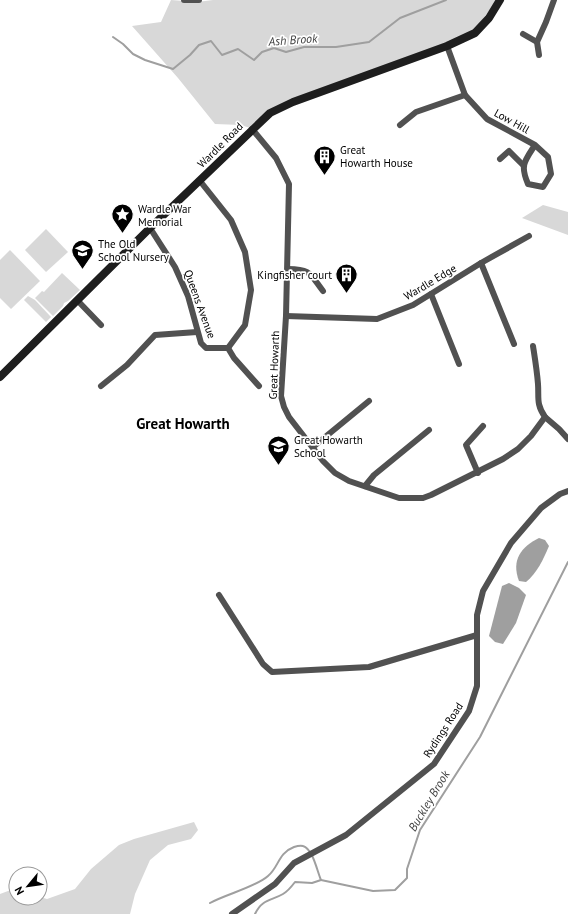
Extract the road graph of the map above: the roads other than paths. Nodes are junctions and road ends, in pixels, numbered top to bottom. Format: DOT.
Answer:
graph roads {
  1 [pos="184,0"];
  2 [pos="199,0"];
  3 [pos="500,0"];
  4 [pos="554,0"];
  5 [pos="523,34"];
  6 [pos="537,42"];
  7 [pos="447,46"];
  8 [pos="540,55"];
  9 [pos="465,95"];
  10 [pos="400,125"];
  11 [pos="252,129"];
  12 [pos="535,145"];
  13 [pos="500,159"];
  14 [pos="524,166"];
  15 [pos="200,181"];
  16 [pos="150,228"];
  17 [pos="529,236"];
  18 [pos="481,263"];
  19 [pos="288,269"];
  20 [pos="323,291"];
  21 [pos="431,294"];
  22 [pos="77,300"];
  23 [pos="286,316"];
  24 [pos="101,325"];
  25 [pos="197,332"];
  26 [pos="514,344"];
  27 [pos="533,346"];
  28 [pos="228,348"];
  29 [pos="459,364"];
  30 [pos="0,377"];
  31 [pos="101,386"];
  32 [pos="259,386"];
  33 [pos="369,401"];
  34 [pos="545,417"];
  35 [pos="483,426"];
  36 [pos="429,430"];
  37 [pos="568,440"];
  38 [pos="313,447"];
  39 [pos="478,472"];
  40 [pos="366,486"];
  41 [pos="568,491"];
  42 [pos="219,595"];
  43 [pos="477,635"];
  44 [pos="232,914"];
  1 -- 2 [label="street"];
  3 -- 7 [label="street, Wardle Road"];
  4 -- 6 [label="street"];
  5 -- 6 [label="street"];
  6 -- 8 [label="street"];
  7 -- 9 [label="street, Low Hill"];
  7 -- 11 [label="street, Wardle Road"];
  9 -- 10 [label="street"];
  9 -- 12 [label="street, Low Hill"];
  11 -- 15 [label="street, Wardle Road"];
  11 -- 19 [label="street, Great Howarth"];
  12 -- 14 [label="street, Low Hill"];
  12 -- 14 [label="street, Low Hill"];
  13 -- 14 [label="street"];
  15 -- 16 [label="street, Wardle Road"];
  15 -- 28 [label="street"];
  16 -- 22 [label="street, Wardle Road"];
  16 -- 25 [label="street, Queens Avenue"];
  17 -- 18 [label="street, Wardle Edge"];
  18 -- 21 [label="street, Wardle Edge"];
  18 -- 26 [label="street"];
  19 -- 20 [label="street"];
  19 -- 23 [label="street, Great Howarth"];
  21 -- 23 [label="street, Wardle Edge"];
  21 -- 29 [label="street"];
  22 -- 24 [label="street"];
  22 -- 30 [label="street, Wardle Road"];
  23 -- 38 [label="street, Great Howarth"];
  25 -- 28 [label="street, Queens Avenue"];
  25 -- 31 [label="street"];
  27 -- 34 [label="street"];
  28 -- 32 [label="street"];
  33 -- 38 [label="street"];
  34 -- 37 [label="street"];
  34 -- 39 [label="street, Great Howarth"];
  35 -- 39 [label="street"];
  36 -- 40 [label="street"];
  38 -- 40 [label="street, Great Howarth"];
  39 -- 40 [label="street, Great Howarth"];
  41 -- 43 [label="street, Rydings Road"];
  42 -- 43 [label="street"];
  43 -- 44 [label="street, Rydings Road"];
}
